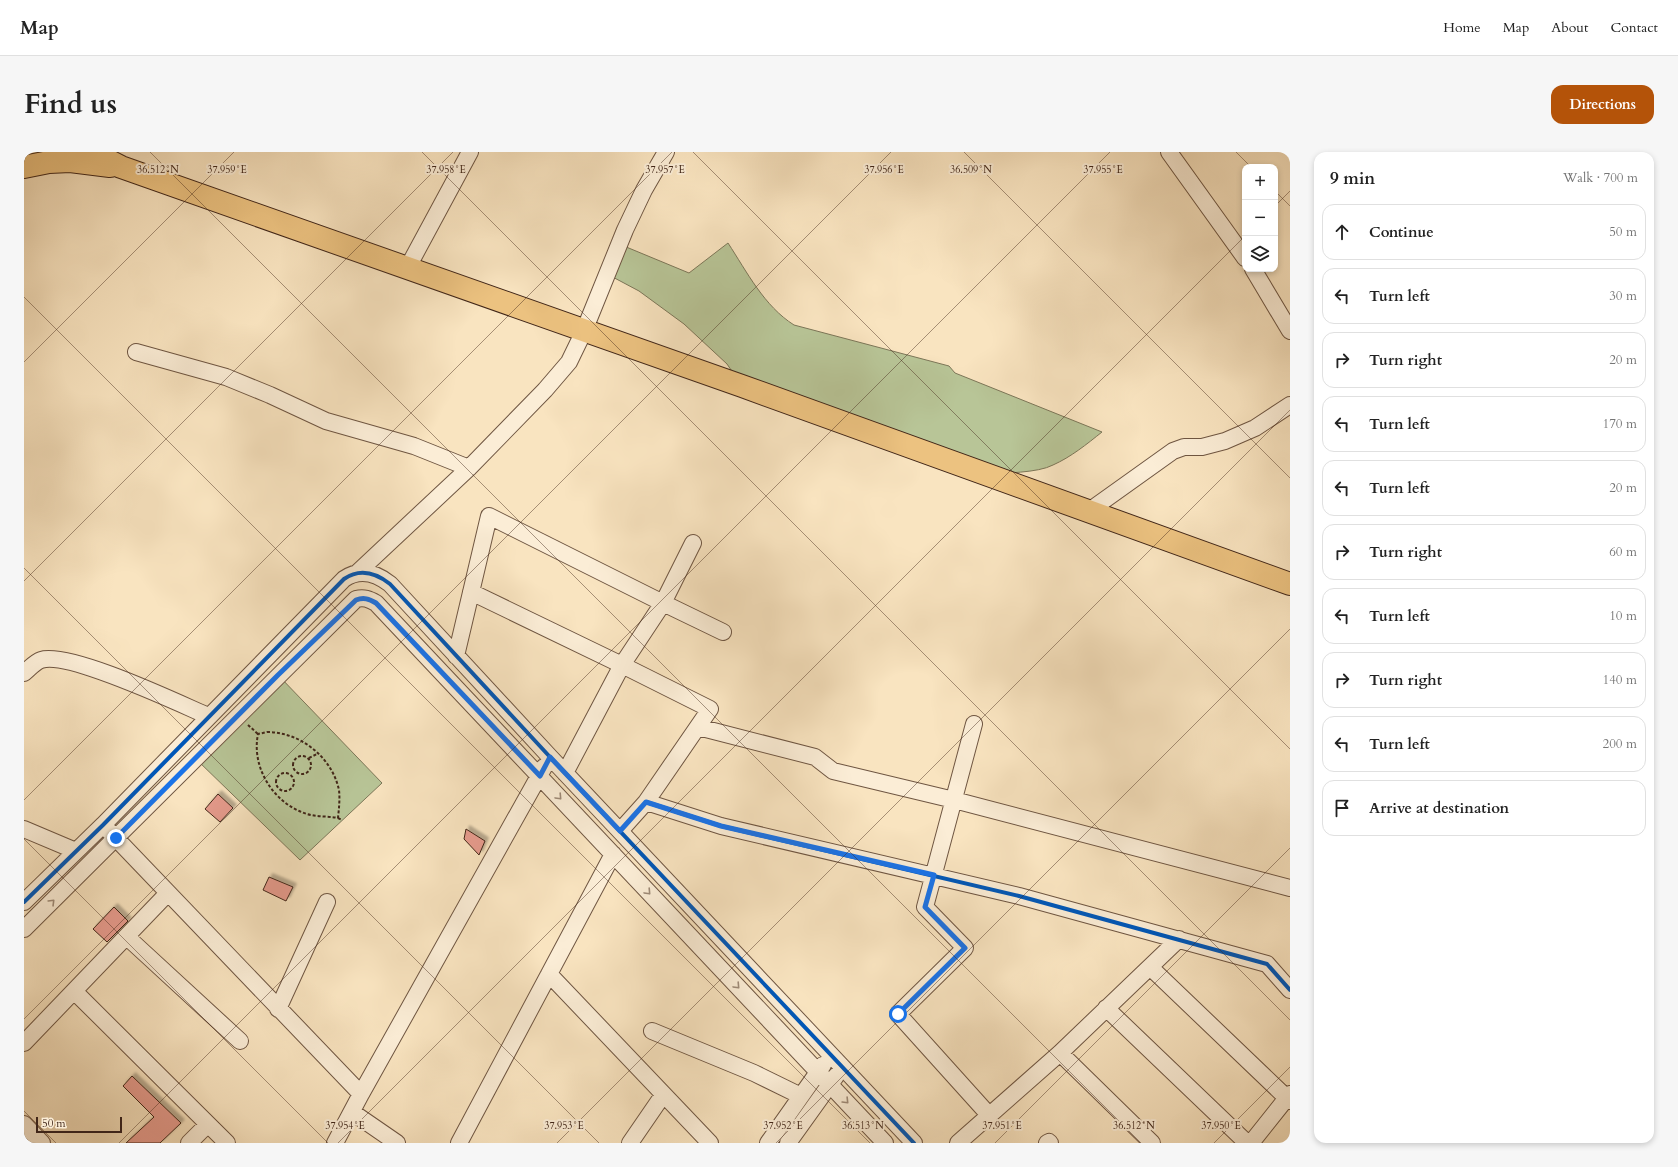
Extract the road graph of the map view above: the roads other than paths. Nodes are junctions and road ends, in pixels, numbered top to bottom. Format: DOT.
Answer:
graph roads {
  1 [pos="92,152"];
  2 [pos="470,152"];
  3 [pos="666,152"];
  4 [pos="1169,152"];
  5 [pos="24,167"];
  6 [pos="121,167"];
  7 [pos="1242,254"];
  8 [pos="408,268"];
  9 [pos="1255,272"];
  10 [pos="584,331"];
  11 [pos="1290,331"];
  12 [pos="136,352"];
  13 [pos="1290,405"];
  14 [pos="469,468"];
  15 [pos="1088,511"];
  16 [pos="693,543"];
  17 [pos="358,572"];
  18 [pos="1290,584"];
  19 [pos="471,592"];
  20 [pos="663,603"];
  21 [pos="723,632"];
  22 [pos="456,656"];
  23 [pos="622,665"];
  24 [pos="24,673"];
  25 [pos="208,716"];
  26 [pos="974,724"];
  27 [pos="698,727"];
  28 [pos="550,757"];
  29 [pos="565,773"];
  30 [pos="540,776"];
  31 [pos="954,800"];
  32 [pos="646,802"];
  33 [pos="103,825"];
  34 [pos="24,829"];
  35 [pos="620,831"];
  36 [pos="116,838"];
  37 [pos="76,851"];
  38 [pos="613,854"];
  39 [pos="934,875"];
  40 [pos="1290,888"];
  41 [pos="168,893"];
  42 [pos="24,902"];
  43 [pos="327,902"];
  44 [pos="24,929"];
  45 [pos="127,937"];
  46 [pos="1179,939"];
  47 [pos="1150,967"];
  48 [pos="549,974"];
  49 [pos="1290,990"];
  50 [pos="74,992"];
  51 [pos="1106,1008"];
  52 [pos="278,1009"];
  53 [pos="652,1031"];
  54 [pos="240,1041"];
  55 [pos="24,1043"];
  56 [pos="1060,1053"];
  57 [pos="830,1055"];
  58 [pos="842,1068"];
  59 [pos="818,1073"];
  60 [pos="830,1084"];
  61 [pos="361,1094"];
  62 [pos="663,1095"];
  63 [pos="802,1096"];
  64 [pos="1289,1097"];
  65 [pos="352,1112"];
  66 [pos="989,1115"];
  67 [pos="24,1124"];
  68 [pos="207,1124"];
  69 [pos="42,1143"];
  70 [pos="189,1143"];
  71 [pos="227,1143"];
  72 [pos="335,1143"];
  73 [pos="397,1143"];
  74 [pos="459,1143"];
  75 [pos="630,1143"];
  76 [pos="710,1143"];
  77 [pos="768,1143"];
  78 [pos="788,1143"];
  79 [pos="885,1143"];
  80 [pos="914,1143"];
  81 [pos="958,1143"];
  82 [pos="1047,1143"];
  83 [pos="1050,1143"];
  84 [pos="1152,1143"];
  85 [pos="1247,1143"];
  86 [pos="1252,1143"];
  1 -- 6 [label="highway"];
  2 -- 8 [label="street"];
  3 -- 10 [label="street"];
  4 -- 7 [label="street"];
  5 -- 6 [label="highway"];
  6 -- 8 [label="highway"];
  8 -- 10 [label="highway"];
  9 -- 11 [label="street"];
  10 -- 14 [label="street"];
  10 -- 15 [label="highway"];
  12 -- 14 [label="street"];
  13 -- 15 [label="street"];
  14 -- 17 [label="street"];
  15 -- 18 [label="highway"];
  16 -- 20 [label="street"];
  17 -- 22 [label="street"];
  17 -- 25 [label="street"];
  19 -- 20 [label="street"];
  19 -- 22 [label="street"];
  19 -- 23 [label="street"];
  20 -- 21 [label="street"];
  20 -- 23 [label="street"];
  22 -- 28 [label="street"];
  23 -- 27 [label="street"];
  23 -- 29 [label="street"];
  24 -- 25 [label="street"];
  25 -- 33 [label="street"];
  26 -- 31 [label="street"];
  27 -- 31 [label="street"];
  27 -- 32 [label="street"];
  28 -- 29 [label="street"];
  28 -- 30 [label="street"];
  29 -- 35 [label="street"];
  30 -- 36 [label="street"];
  30 -- 38 [label="street, one-way"];
  30 -- 61 [label="street"];
  31 -- 39 [label="street"];
  31 -- 40 [label="street"];
  32 -- 35 [label="street"];
  32 -- 39 [label="street"];
  33 -- 36 [label="street"];
  33 -- 37 [label="street"];
  34 -- 37 [label="street"];
  35 -- 57 [label="street"];
  36 -- 41 [label="street"];
  44 -- 36 [label="street, one-way"];
  37 -- 42 [label="street"];
  38 -- 48 [label="street"];
  38 -- 59 [label="street, one-way"];
  39 -- 46 [label="street"];
  39 -- 66 [label="street"];
  41 -- 45 [label="street"];
  41 -- 52 [label="street"];
  43 -- 52 [label="street"];
  45 -- 50 [label="street"];
  45 -- 54 [label="street"];
  46 -- 47 [label="street"];
  46 -- 49 [label="street"];
  47 -- 51 [label="street"];
  47 -- 64 [label="street"];
  48 -- 62 [label="street"];
  48 -- 74 [label="street"];
  50 -- 55 [label="street"];
  50 -- 68 [label="street"];
  51 -- 56 [label="street"];
  51 -- 85 [label="street"];
  52 -- 61 [label="street"];
  53 -- 63 [label="street"];
  56 -- 66 [label="street"];
  56 -- 84 [label="street"];
  57 -- 58 [label="street"];
  57 -- 59 [label="street"];
  58 -- 60 [label="street"];
  58 -- 80 [label="street"];
  59 -- 60 [label="street"];
  59 -- 63 [label="street"];
  60 -- 78 [label="street"];
  60 -- 79 [label="street, one-way"];
  61 -- 65 [label="street"];
  62 -- 75 [label="street"];
  62 -- 76 [label="street"];
  63 -- 77 [label="street"];
  64 -- 86 [label="street"];
  65 -- 72 [label="street"];
  65 -- 73 [label="street"];
  66 -- 81 [label="street"];
  67 -- 69 [label="street"];
  68 -- 70 [label="street"];
  68 -- 71 [label="street"];
  82 -- 83 [label="street"];
}
